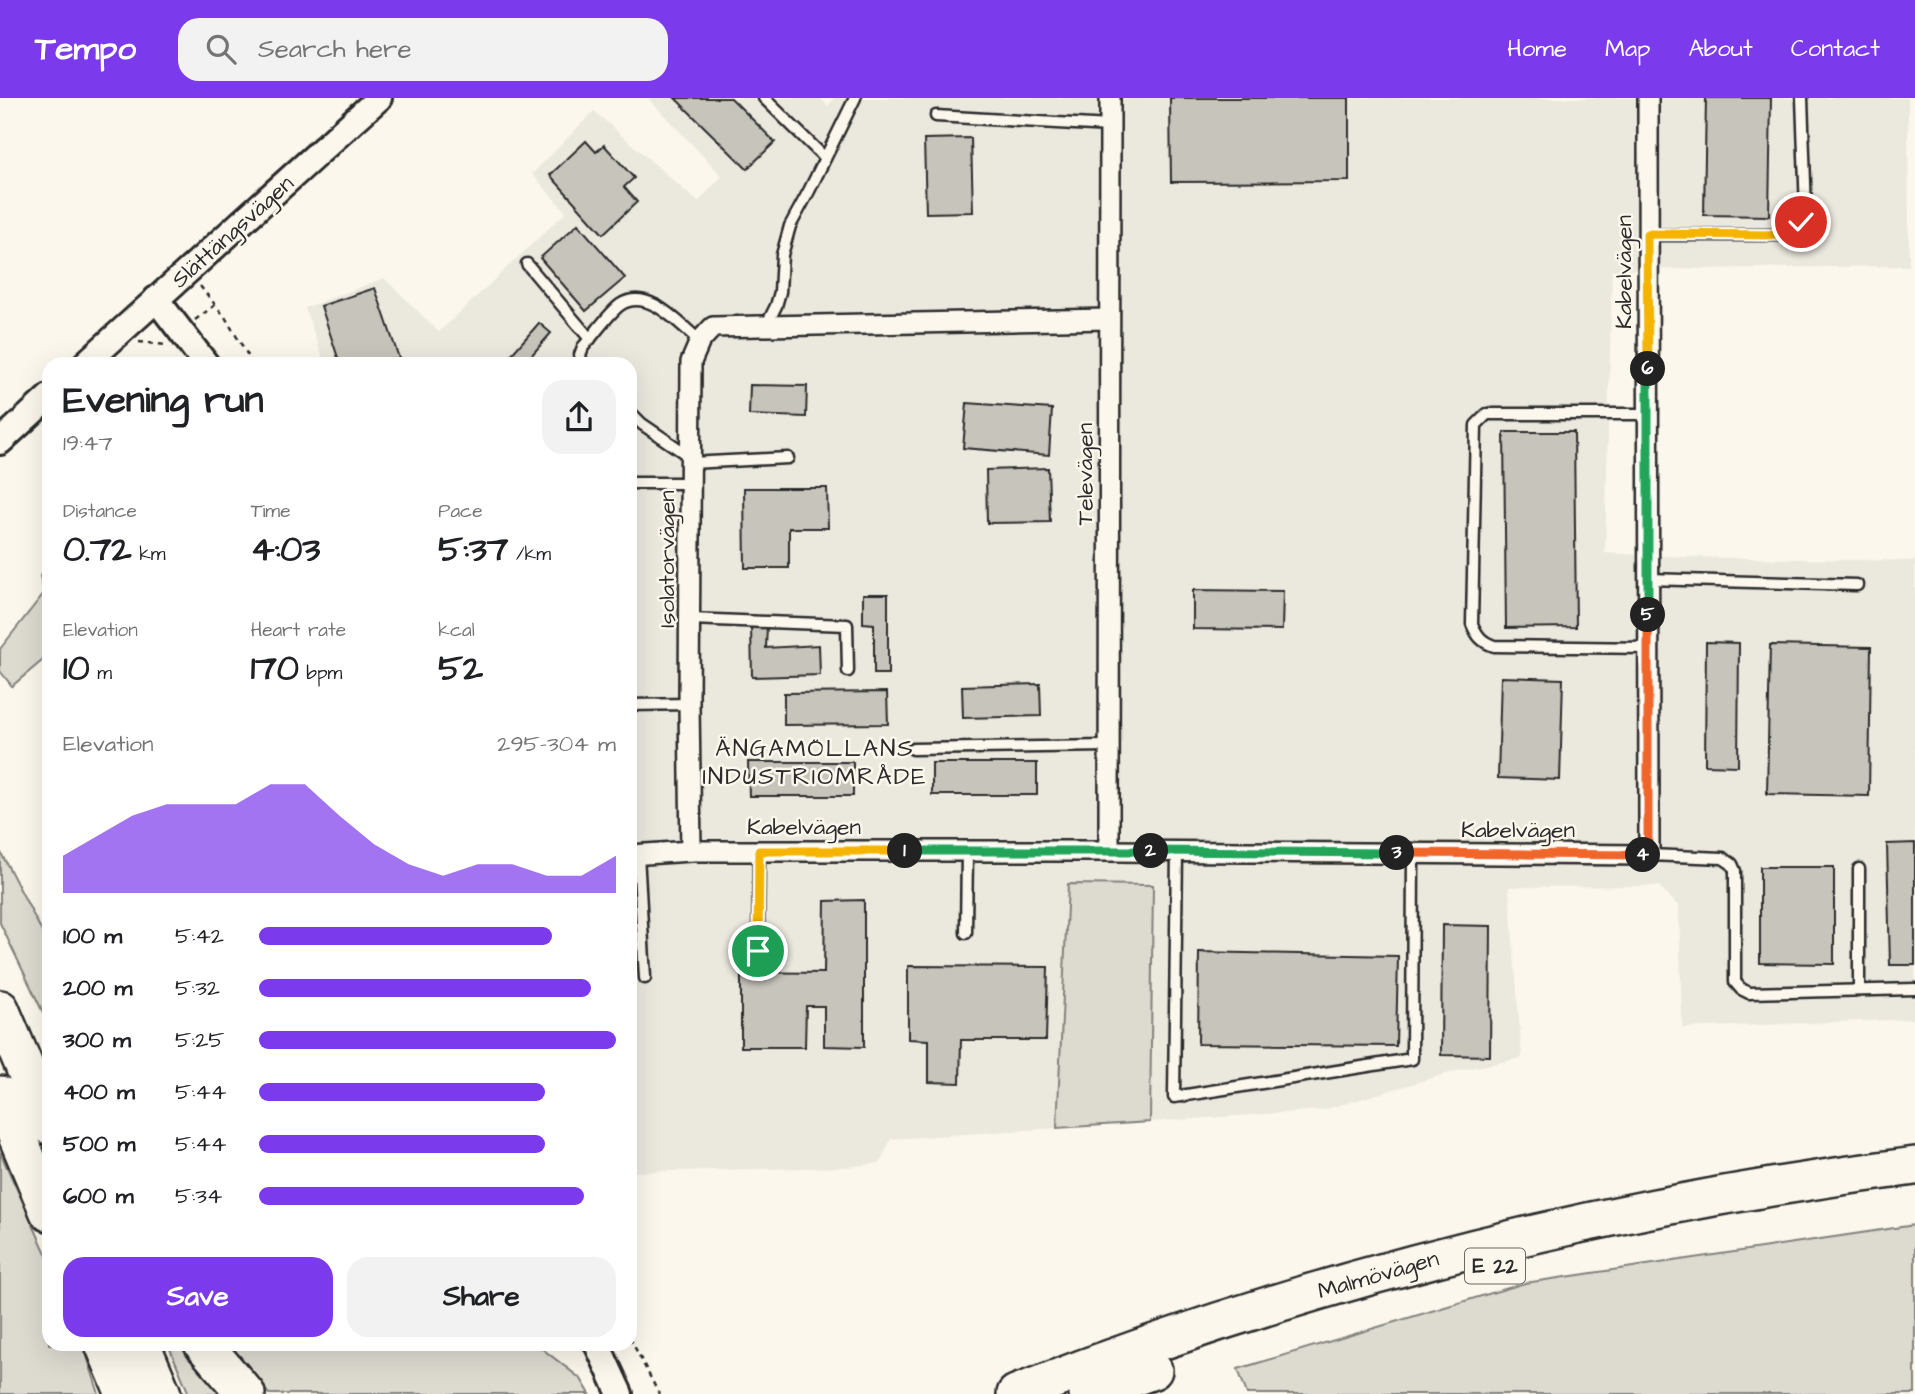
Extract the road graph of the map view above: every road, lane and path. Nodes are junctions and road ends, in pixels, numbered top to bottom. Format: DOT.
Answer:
graph roads {
  1 [pos="379,98"];
  2 [pos="764,98"];
  3 [pos="855,98"];
  4 [pos="1110,98"];
  5 [pos="1648,98"];
  6 [pos="1801,98"];
  7 [pos="936,116"];
  8 [pos="1110,126"];
  9 [pos="825,158"];
  10 [pos="1647,234"];
  11 [pos="527,264"];
  12 [pos="156,299"];
  13 [pos="215,305"];
  14 [pos="1109,319"];
  15 [pos="765,326"];
  16 [pos="182,331"];
  17 [pos="590,339"];
  18 [pos="700,341"];
  19 [pos="129,344"];
  20 [pos="93,357"];
  21 [pos="201,357"];
  22 [pos="580,357"];
  23 [pos="42,403"];
  24 [pos="1648,414"];
  25 [pos="637,419"];
  26 [pos="0,442"];
  27 [pos="788,458"];
  28 [pos="690,467"];
  29 [pos="637,481"];
  30 [pos="1648,579"];
  31 [pos="1857,585"];
  32 [pos="690,619"];
  33 [pos="1648,648"];
  34 [pos="848,671"];
  35 [pos="689,704"];
  36 [pos="637,705"];
  37 [pos="1108,746"];
  38 [pos="913,749"];
  39 [pos="691,851"];
  40 [pos="759,851"];
  41 [pos="967,851"];
  42 [pos="1108,851"];
  43 [pos="1177,851"];
  44 [pos="1413,853"];
  45 [pos="637,854"];
  46 [pos="1648,855"];
  47 [pos="1860,869"];
  48 [pos="637,888"];
  49 [pos="966,933"];
  50 [pos="758,951"];
  51 [pos="645,978"];
  52 [pos="1915,989"];
  53 [pos="1859,990"];
  54 [pos="0,1009"];
  55 [pos="42,1084"];
  56 [pos="0,1095"];
  57 [pos="42,1108"];
  58 [pos="1915,1166"];
  59 [pos="1915,1189"];
  60 [pos="42,1195"];
  61 [pos="107,1351"];
  62 [pos="144,1351"];
  63 [pos="209,1351"];
  64 [pos="600,1351"];
  65 [pos="637,1351"];
  66 [pos="125,1394"];
  67 [pos="162,1394"];
  68 [pos="246,1394"];
  69 [pos="620,1394"];
  70 [pos="659,1394"];
  71 [pos="1016,1394"];
  72 [pos="1088,1394"];
  1 -- 12 [label="street, Slättängsvägen"];
  2 -- 9 [label="lane"];
  3 -- 9 [label="lane"];
  4 -- 8 [label="street, Televägen"];
  5 -- 10 [label="street, Kabelvägen"];
  6 -- 10 [label="lane"];
  7 -- 8 [label="lane"];
  8 -- 14 [label="street, Televägen"];
  9 -- 15 [label="lane"];
  10 -- 24 [label="street, Kabelvägen"];
  11 -- 17 [label="lane"];
  12 -- 16 [label="street"];
  12 -- 20 [label="street, Slättängsvägen"];
  13 -- 16 [label="path"];
  14 -- 15 [label="street"];
  14 -- 37 [label="street, Televägen"];
  15 -- 18 [label="street"];
  16 -- 19 [label="path"];
  16 -- 21 [label="street"];
  17 -- 18 [label="lane"];
  17 -- 22 [label="lane"];
  18 -- 28 [label="street, Isolatorvägen"];
  23 -- 26 [label="street"];
  24 -- 30 [label="street, Kabelvägen"];
  24 -- 33 [label="lane"];
  25 -- 28 [label="lane"];
  27 -- 28 [label="lane"];
  28 -- 29 [label="lane"];
  28 -- 32 [label="street, Isolatorvägen"];
  30 -- 31 [label="lane"];
  30 -- 33 [label="street, Kabelvägen"];
  32 -- 34 [label="lane"];
  32 -- 35 [label="street, Isolatorvägen"];
  33 -- 46 [label="street, Kabelvägen"];
  35 -- 36 [label="lane"];
  35 -- 39 [label="street, Isolatorvägen"];
  37 -- 38 [label="lane"];
  37 -- 42 [label="street, Televägen"];
  39 -- 40 [label="street, Kabelvägen"];
  39 -- 45 [label="street, Kabelvägen"];
  40 -- 41 [label="street, Kabelvägen"];
  40 -- 50 [label="lane"];
  41 -- 42 [label="street, Kabelvägen"];
  41 -- 49 [label="lane"];
  42 -- 43 [label="street, Kabelvägen"];
  43 -- 44 [label="street, Kabelvägen"];
  43 -- 44 [label="lane"];
  44 -- 46 [label="street, Kabelvägen"];
  46 -- 53 [label="lane"];
  47 -- 53 [label="lane"];
  48 -- 51 [label="lane"];
  52 -- 53 [label="lane"];
  54 -- 55 [label="highway"];
  54 -- 57 [label="highway"];
  56 -- 60 [label="highway"];
  58 -- 71 [label="highway, Malmövägen / E 22"];
  59 -- 72 [label="highway, Malmövägen / E 22"];
  61 -- 66 [label="highway"];
  62 -- 67 [label="highway"];
  63 -- 68 [label="highway"];
  64 -- 69 [label="street"];
  65 -- 70 [label="path"];
}
